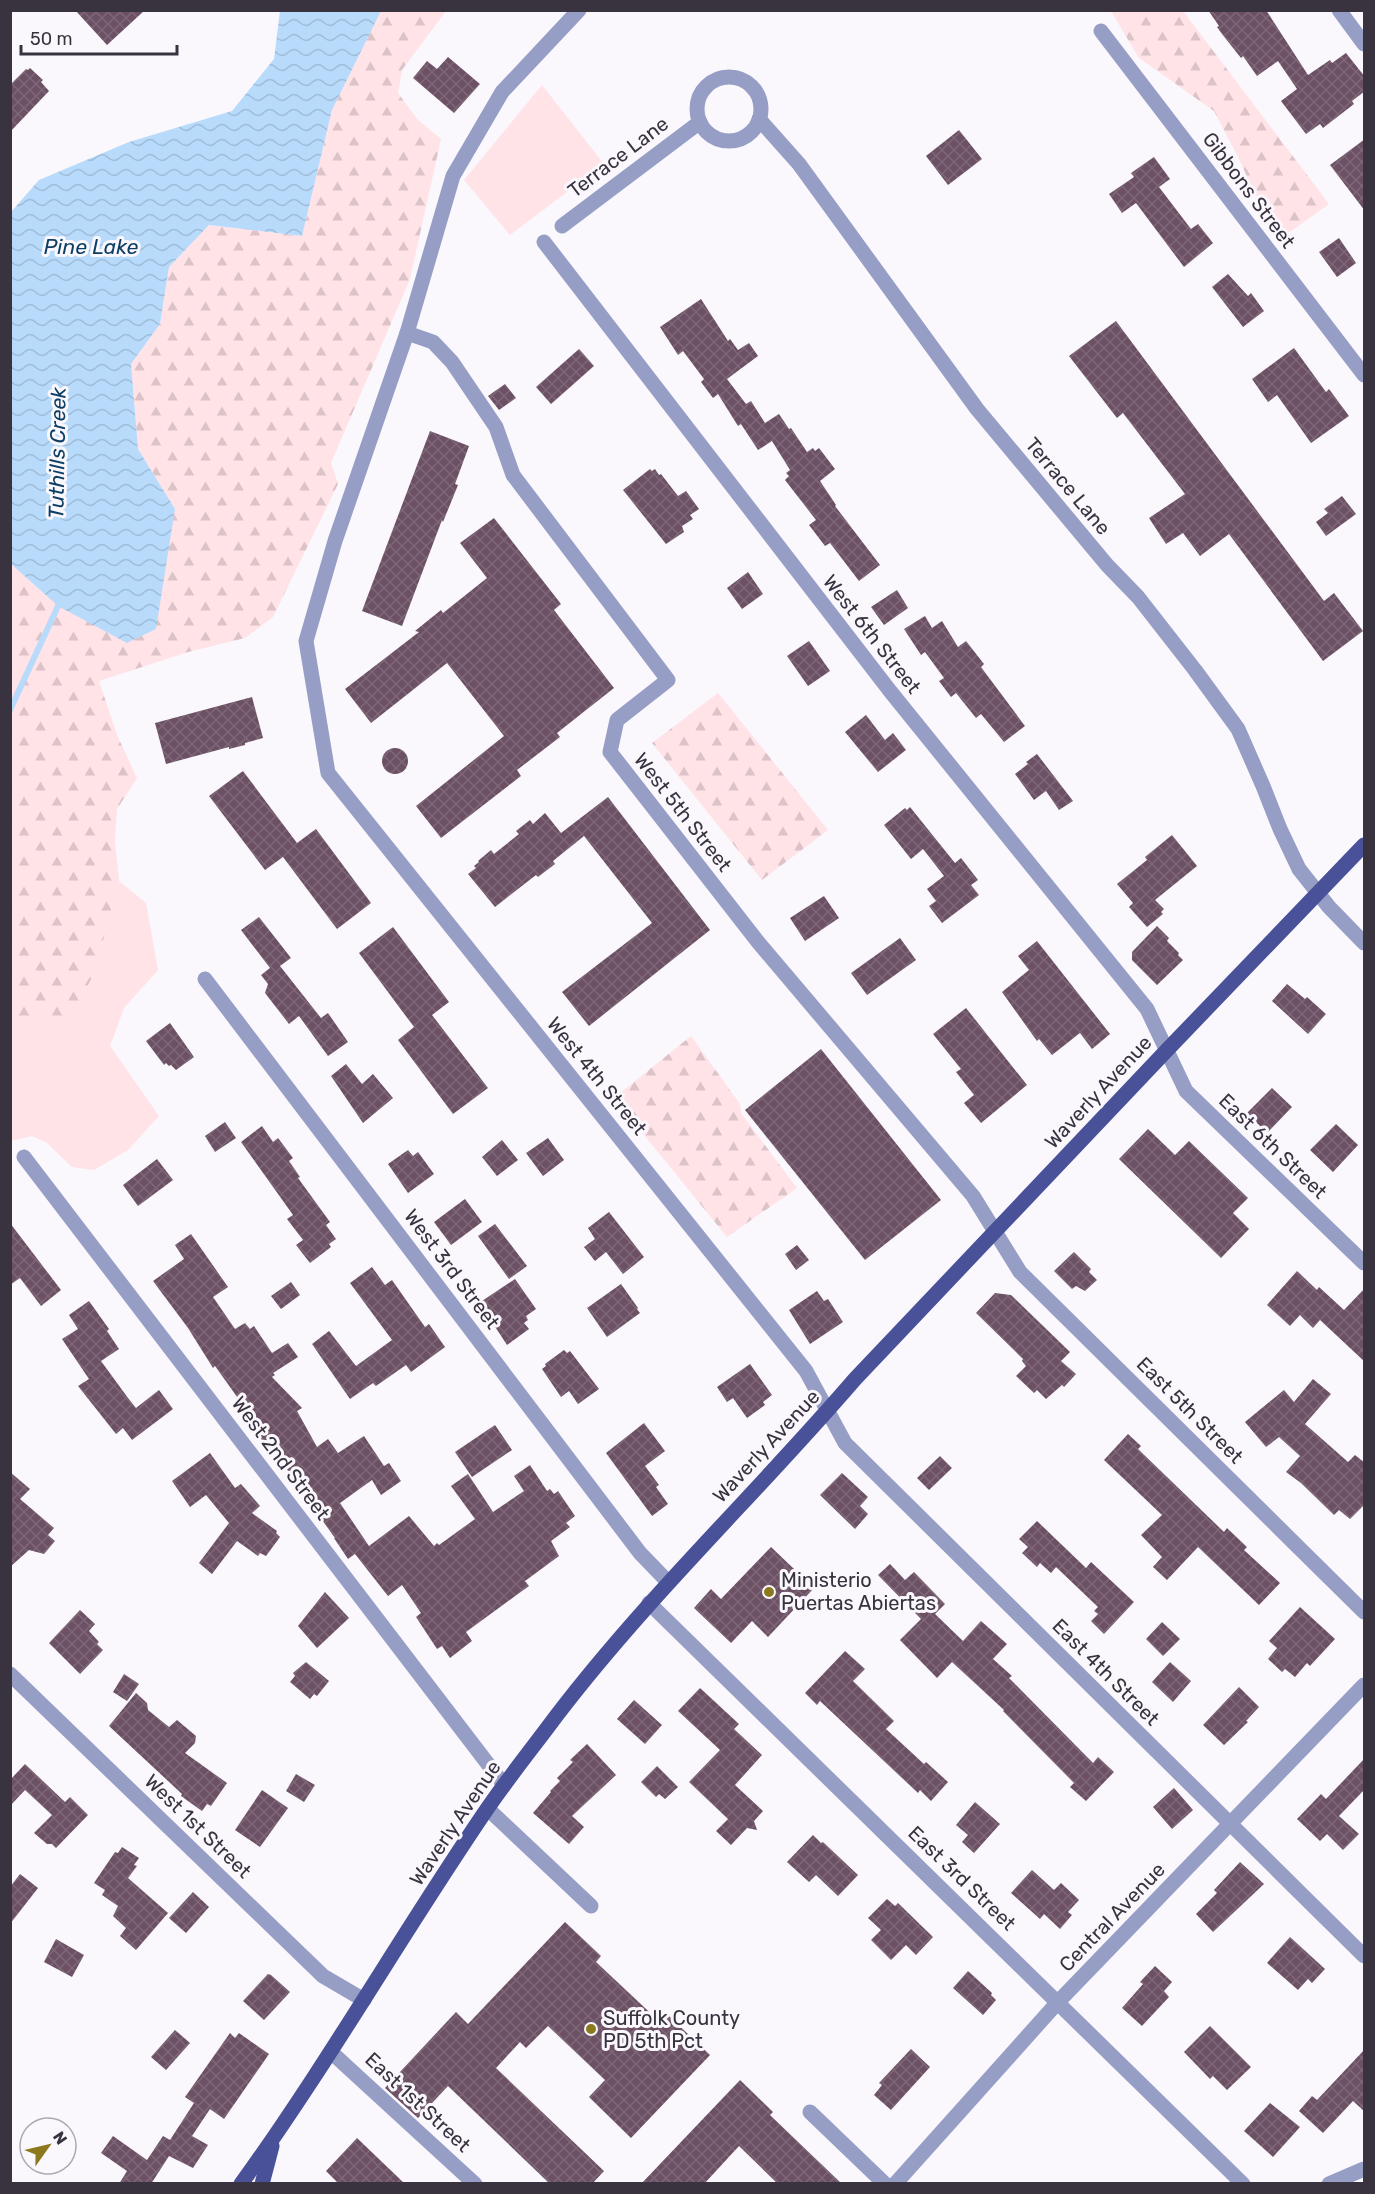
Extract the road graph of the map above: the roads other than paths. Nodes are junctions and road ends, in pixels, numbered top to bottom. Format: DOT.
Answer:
graph roads {
  1 [pos="579,10"];
  2 [pos="1339,10"];
  3 [pos="1101,31"];
  4 [pos="1365,44"];
  5 [pos="759,119"];
  6 [pos="700,122"];
  7 [pos="562,226"];
  8 [pos="544,242"];
  9 [pos="407,333"];
  10 [pos="1365,375"];
  11 [pos="1365,845"];
  12 [pos="1318,893"];
  13 [pos="1365,943"];
  14 [pos="205,979"];
  15 [pos="1167,1050"];
  16 [pos="24,1157"];
  17 [pos="995,1231"];
  18 [pos="1365,1263"];
  19 [pos="828,1410"];
  20 [pos="668,1582"];
  21 [pos="650,1603"];
  22 [pos="1365,1612"];
  23 [pos="10,1674"];
  24 [pos="1365,1685"];
  25 [pos="504,1785"];
  26 [pos="488,1809"];
  27 [pos="1231,1825"];
  28 [pos="591,1906"];
  29 [pos="1365,1956"];
  30 [pos="364,2000"];
  31 [pos="1059,2002"];
  32 [pos="331,2052"];
  33 [pos="810,2112"];
  34 [pos="274,2138"];
  35 [pos="1365,2169"];
  36 [pos="241,2184"];
  37 [pos="262,2184"];
  38 [pos="475,2184"];
  39 [pos="885,2184"];
  40 [pos="895,2184"];
  41 [pos="1243,2184"];
  42 [pos="1329,2184"];
  1 -- 9 [label="street"];
  2 -- 4 [label="street"];
  3 -- 10 [label="street, Gibbons Street"];
  5 -- 6 [label="street, Terrace Lane"];
  5 -- 6 [label="street, Terrace Lane"];
  5 -- 12 [label="street, Terrace Lane"];
  6 -- 7 [label="street, Terrace Lane"];
  8 -- 15 [label="street, West 6th Street"];
  9 -- 17 [label="street, West 5th Street"];
  9 -- 19 [label="street, West 4th Street"];
  11 -- 12 [label="main road, Waverly Avenue"];
  12 -- 13 [label="street, Terrace Lane"];
  12 -- 15 [label="main road, Waverly Avenue"];
  14 -- 20 [label="street, West 3rd Street"];
  15 -- 17 [label="main road, Waverly Avenue"];
  15 -- 18 [label="street, East 6th Street"];
  16 -- 25 [label="street, West 2nd Street"];
  17 -- 19 [label="main road, Waverly Avenue"];
  17 -- 22 [label="street, East 5th Street"];
  19 -- 20 [label="main road, Waverly Avenue"];
  19 -- 27 [label="street, East 4th Street"];
  20 -- 21 [label="main road, Waverly Avenue"];
  21 -- 25 [label="main road, Waverly Avenue"];
  21 -- 31 [label="street, East 3rd Street"];
  23 -- 30 [label="street, West 1st Street"];
  24 -- 27 [label="street, Central Avenue"];
  25 -- 26 [label="main road, Waverly Avenue"];
  26 -- 28 [label="street"];
  26 -- 30 [label="main road, Waverly Avenue"];
  27 -- 29 [label="street, East 4th Street"];
  27 -- 31 [label="street, Central Avenue"];
  30 -- 32 [label="main road, Waverly Avenue"];
  31 -- 40 [label="street, Central Avenue"];
  31 -- 41 [label="street, East 3rd Street"];
  32 -- 34 [label="main road, Waverly Avenue"];
  32 -- 38 [label="street, East 1st Street"];
  33 -- 39 [label="street"];
  34 -- 36 [label="main road, Waverly Avenue"];
  34 -- 37 [label="main road, Waverly Avenue"];
  35 -- 42 [label="street"];
}
